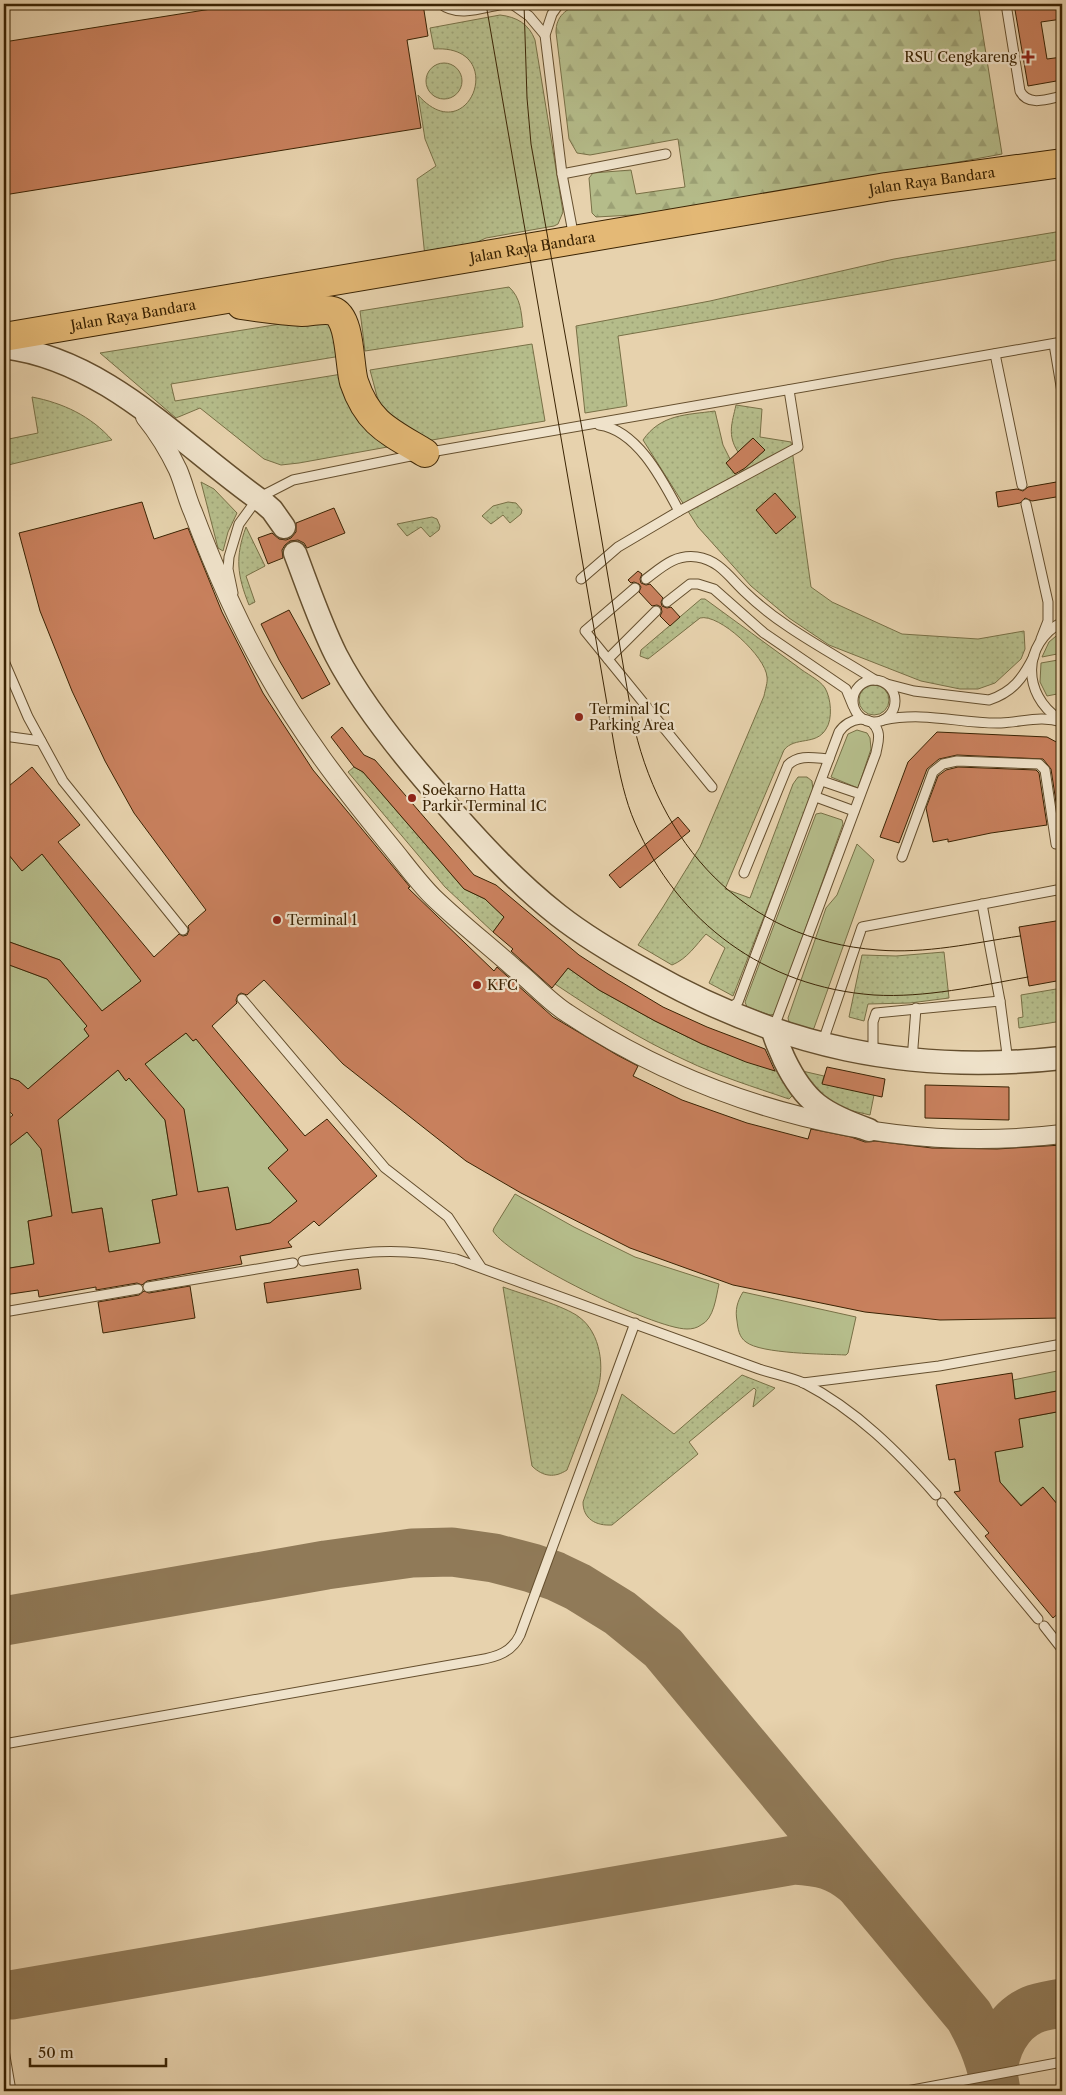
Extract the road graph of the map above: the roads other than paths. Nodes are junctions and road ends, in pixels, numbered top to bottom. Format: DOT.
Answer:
graph roads {
  1 [pos="442,4"];
  2 [pos="504,4"];
  3 [pos="512,4"];
  4 [pos="559,4"];
  5 [pos="1006,4"];
  6 [pos="545,35"];
  7 [pos="1062,96"];
  8 [pos="666,154"];
  9 [pos="1062,163"];
  10 [pos="562,174"];
  11 [pos="575,241"];
  12 [pos="215,302"];
  13 [pos="4,337"];
  14 [pos="1058,343"];
  15 [pos="4,348"];
  16 [pos="994,354"];
  17 [pos="789,390"];
  18 [pos="1062,392"];
  19 [pos="134,403"];
  20 [pos="591,424"];
  21 [pos="425,453"];
  22 [pos="1022,486"];
  23 [pos="258,498"];
  24 [pos="1026,504"];
  25 [pos="679,511"];
  26 [pos="284,528"];
  27 [pos="295,553"];
  28 [pos="581,579"];
  29 [pos="646,579"];
  30 [pos="635,588"];
  31 [pos="667,602"];
  32 [pos="656,611"];
  33 [pos="238,617"];
  34 [pos="1062,622"];
  35 [pos="1041,639"];
  36 [pos="1034,656"];
  37 [pos="608,659"];
  38 [pos="4,661"];
  39 [pos="875,680"];
  40 [pos="887,684"];
  41 [pos="853,706"];
  42 [pos="866,720"];
  43 [pos="883,720"];
  44 [pos="1062,721"];
  45 [pos="4,736"];
  46 [pos="41,741"];
  47 [pos="829,759"];
  48 [pos="822,781"];
  49 [pos="712,787"];
  50 [pos="860,794"];
  51 [pos="816,797"];
  52 [pos="854,811"];
  53 [pos="1062,844"];
  54 [pos="902,857"];
  55 [pos="744,874"];
  56 [pos="1062,889"];
  57 [pos="982,904"];
  58 [pos="184,930"];
  59 [pos="242,1000"];
  60 [pos="1000,1000"];
  61 [pos="916,1008"];
  62 [pos="720,1010"];
  63 [pos="773,1030"];
  64 [pos="822,1044"];
  65 [pos="873,1055"];
  66 [pos="1062,1058"];
  67 [pos="912,1060"];
  68 [pos="1008,1062"];
  69 [pos="869,1130"];
  70 [pos="1062,1134"];
  71 [pos="481,1267"];
  72 [pos="148,1287"];
  73 [pos="138,1289"];
  74 [pos="4,1312"];
  75 [pos="635,1323"];
  76 [pos="1062,1344"];
  77 [pos="803,1383"];
  78 [pos="936,1495"];
  79 [pos="942,1503"];
  80 [pos="1062,1649"];
  81 [pos="4,1744"];
  82 [pos="4,2050"];
  83 [pos="1062,2062"];
  84 [pos="11,2091"];
  85 [pos="906,2091"];
  1 -- 2 [label="lane"];
  3 -- 6 [label="lane"];
  4 -- 6 [label="lane"];
  5 -- 7 [label="lane"];
  6 -- 10 [label="lane"];
  8 -- 10 [label="lane"];
  9 -- 11 [label="main road, Jalan Raya Bandara"];
  10 -- 11 [label="lane"];
  11 -- 12 [label="main road, Jalan Raya Bandara"];
  12 -- 13 [label="main road, Jalan Raya Bandara"];
  12 -- 21 [label="main road"];
  14 -- 16 [label="lane"];
  14 -- 18 [label="lane"];
  15 -- 19 [label="street"];
  16 -- 17 [label="lane"];
  16 -- 22 [label="lane"];
  17 -- 20 [label="lane"];
  17 -- 25 [label="lane"];
  19 -- 23 [label="street"];
  19 -- 33 [label="street"];
  20 -- 21 [label="lane"];
  20 -- 25 [label="lane"];
  21 -- 23 [label="lane"];
  23 -- 26 [label="street"];
  23 -- 33 [label="lane"];
  24 -- 35 [label="lane"];
  25 -- 28 [label="lane"];
  27 -- 62 [label="street"];
  29 -- 39 [label="lane"];
  30 -- 37 [label="lane"];
  31 -- 41 [label="lane"];
  32 -- 37 [label="lane"];
  33 -- 69 [label="street"];
  34 -- 35 [label="lane"];
  35 -- 36 [label="lane"];
  36 -- 40 [label="lane"];
  36 -- 44 [label="lane"];
  37 -- 49 [label="lane"];
  38 -- 46 [label="lane"];
  39 -- 40 [label="lane"];
  39 -- 41 [label="lane"];
  40 -- 43 [label="lane"];
  41 -- 42 [label="lane"];
  42 -- 43 [label="lane"];
  42 -- 47 [label="lane"];
  42 -- 50 [label="lane"];
  43 -- 44 [label="lane"];
  45 -- 46 [label="lane"];
  46 -- 58 [label="lane"];
  47 -- 48 [label="lane"];
  47 -- 55 [label="lane"];
  48 -- 50 [label="lane"];
  48 -- 51 [label="lane"];
  50 -- 52 [label="lane"];
  51 -- 52 [label="lane"];
  51 -- 62 [label="lane"];
  52 -- 63 [label="lane"];
  53 -- 54 [label="lane"];
  56 -- 57 [label="lane"];
  57 -- 60 [label="lane"];
  57 -- 64 [label="lane"];
  59 -- 71 [label="lane"];
  60 -- 61 [label="lane"];
  60 -- 68 [label="lane"];
  61 -- 65 [label="lane"];
  61 -- 67 [label="lane"];
  62 -- 63 [label="street"];
  63 -- 64 [label="street"];
  63 -- 69 [label="street"];
  64 -- 65 [label="street"];
  65 -- 67 [label="street"];
  66 -- 68 [label="street"];
  67 -- 68 [label="street"];
  69 -- 70 [label="street"];
  71 -- 72 [label="lane"];
  71 -- 75 [label="lane"];
  73 -- 74 [label="lane"];
  75 -- 77 [label="lane"];
  75 -- 81 [label="lane"];
  76 -- 77 [label="lane"];
  77 -- 78 [label="lane"];
  79 -- 80 [label="lane"];
  82 -- 84 [label="lane"];
  83 -- 85 [label="lane"];
}
